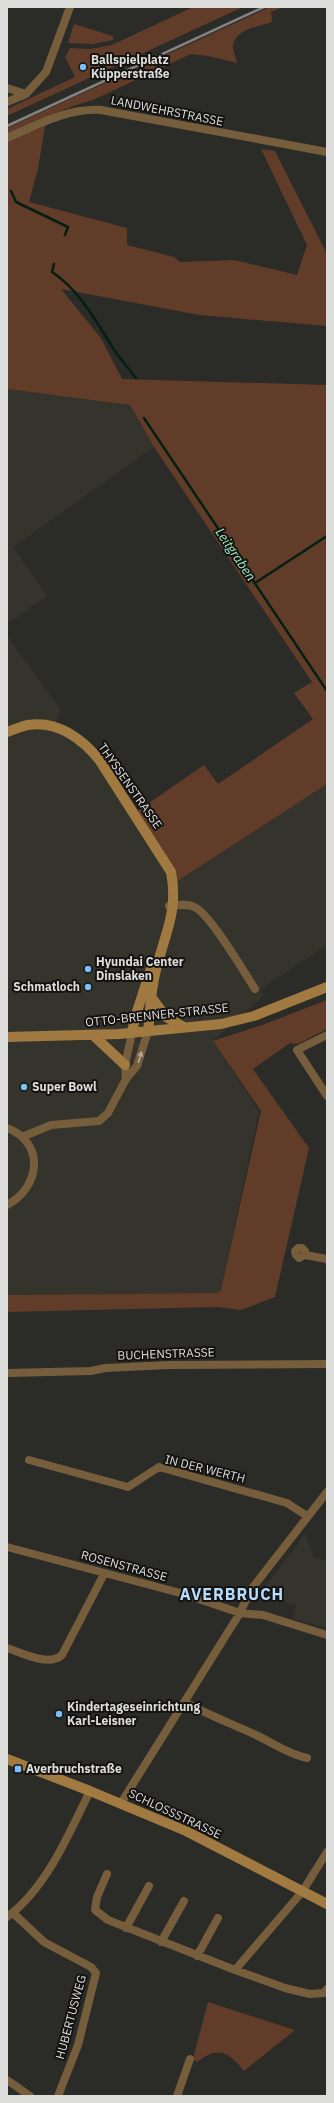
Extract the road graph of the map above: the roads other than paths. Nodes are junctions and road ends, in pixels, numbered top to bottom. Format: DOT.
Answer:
graph roads {
  1 [pos="70,7"];
  2 [pos="7,88"];
  3 [pos="26,94"];
  4 [pos="7,102"];
  5 [pos="7,138"];
  6 [pos="327,152"];
  7 [pos="7,732"];
  8 [pos="171,906"];
  9 [pos="327,987"];
  10 [pos="255,989"];
  11 [pos="152,998"];
  12 [pos="186,1028"];
  13 [pos="148,1031"];
  14 [pos="132,1033"];
  15 [pos="93,1035"];
  16 [pos="327,1035"];
  17 [pos="7,1037"];
  18 [pos="125,1065"];
  19 [pos="126,1079"];
  20 [pos="327,1096"];
  21 [pos="7,1128"];
  22 [pos="22,1137"];
  23 [pos="7,1205"];
  24 [pos="305,1255"];
  25 [pos="327,1259"];
  26 [pos="327,1364"];
  27 [pos="7,1373"];
  28 [pos="29,1460"];
  29 [pos="327,1492"];
  30 [pos="307,1516"];
  31 [pos="7,1546"];
  32 [pos="104,1574"];
  33 [pos="240,1613"];
  34 [pos="327,1635"];
  35 [pos="7,1648"];
  36 [pos="186,1702"];
  37 [pos="307,1758"];
  38 [pos="7,1759"];
  39 [pos="90,1791"];
  40 [pos="121,1803"];
  41 [pos="327,1852"];
  42 [pos="107,1874"];
  43 [pos="149,1886"];
  44 [pos="302,1892"];
  45 [pos="184,1901"];
  46 [pos="327,1904"];
  47 [pos="10,1915"];
  48 [pos="218,1918"];
  49 [pos="126,1928"];
  50 [pos="161,1942"];
  51 [pos="197,1956"];
  52 [pos="235,1970"];
  53 [pos="327,1989"];
  54 [pos="190,2059"];
  55 [pos="7,2080"];
  56 [pos="30,2096"];
  57 [pos="58,2096"];
  58 [pos="177,2096"];
  1 -- 3 [label="street"];
  2 -- 3 [label="street"];
  3 -- 4 [label="street"];
  5 -- 6 [label="street, LANDWEHRSTRASSE"];
  7 -- 8 [label="street, THYSSENSTRASSE"];
  8 -- 10 [label="street"];
  8 -- 11 [label="street, THYSSENSTRASSE"];
  8 -- 14 [label="street, THYSSENSTRASSE"];
  9 -- 12 [label="street, OTTO-BRENNER-STRASSE"];
  11 -- 12 [label="street"];
  11 -- 13 [label="street, THYSSENSTRASSE"];
  12 -- 13 [label="street, OTTO-BRENNER-STRASSE"];
  13 -- 14 [label="street, OTTO-BRENNER-STRASSE"];
  19 -- 13 [label="street, one-way"];
  14 -- 15 [label="street, OTTO-BRENNER-STRASSE"];
  14 -- 18 [label="street"];
  15 -- 17 [label="street, OTTO-BRENNER-STRASSE"];
  15 -- 18 [label="street"];
  16 -- 20 [label="street"];
  18 -- 19 [label="street"];
  19 -- 22 [label="street"];
  21 -- 22 [label="street"];
  22 -- 23 [label="street"];
  24 -- 25 [label="street"];
  26 -- 27 [label="street, BUCHENSTRASSE"];
  28 -- 30 [label="street, IN DER WERTH"];
  29 -- 30 [label="street"];
  30 -- 33 [label="street"];
  31 -- 32 [label="street, ROSENSTRASSE"];
  32 -- 33 [label="street, ROSENSTRASSE"];
  32 -- 35 [label="street"];
  33 -- 34 [label="street, ROSENSTRASSE"];
  33 -- 36 [label="street"];
  36 -- 37 [label="street"];
  36 -- 40 [label="street"];
  38 -- 39 [label="street, SCHLOSSSTRASSE"];
  39 -- 40 [label="street, SCHLOSSSTRASSE"];
  39 -- 47 [label="street"];
  40 -- 44 [label="street, SCHLOSSSTRASSE"];
  41 -- 44 [label="street"];
  42 -- 49 [label="street"];
  43 -- 49 [label="street"];
  44 -- 46 [label="street, SCHLOSSSTRASSE"];
  44 -- 52 [label="street"];
  45 -- 50 [label="street"];
  47 -- 57 [label="street, HUBERTUSWEG"];
  48 -- 51 [label="street"];
  49 -- 50 [label="street"];
  50 -- 51 [label="street"];
  51 -- 52 [label="street"];
  52 -- 53 [label="street"];
  54 -- 58 [label="street"];
  55 -- 56 [label="street"];
}
